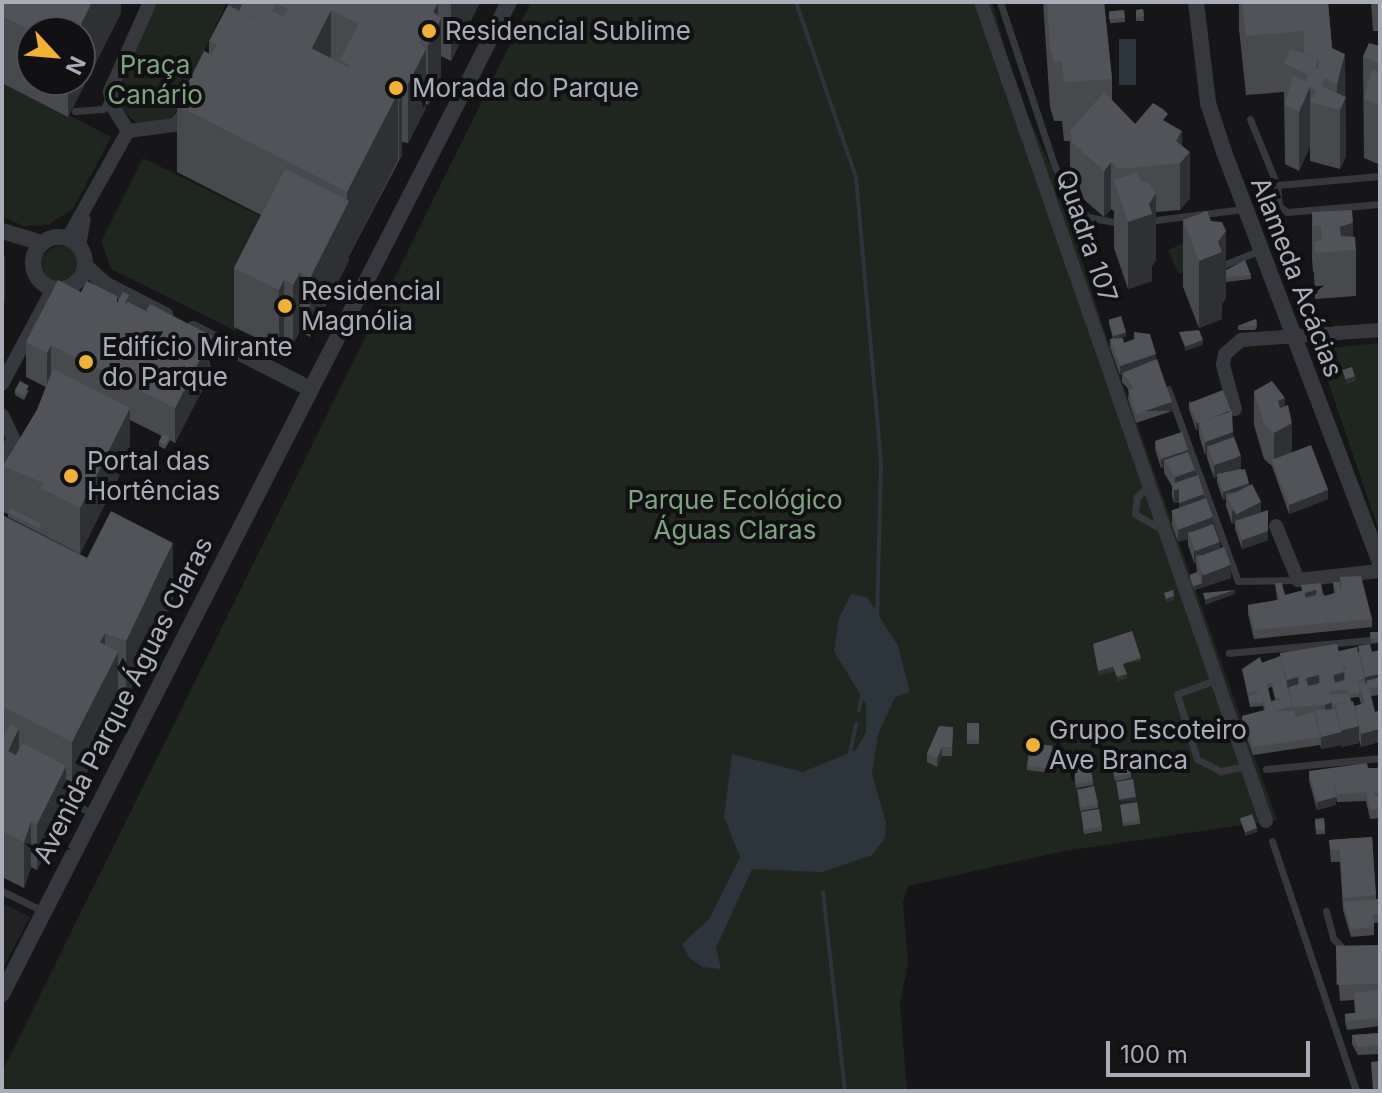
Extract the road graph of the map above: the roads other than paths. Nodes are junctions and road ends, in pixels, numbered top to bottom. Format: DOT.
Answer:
graph roads {
  1 [pos="150,2"];
  2 [pos="236,2"];
  3 [pos="509,2"];
  4 [pos="981,2"];
  5 [pos="1000,2"];
  6 [pos="1196,2"];
  7 [pos="222,45"];
  8 [pos="111,96"];
  9 [pos="197,97"];
  10 [pos="75,111"];
  11 [pos="1250,119"];
  12 [pos="128,131"];
  13 [pos="1380,176"];
  14 [pos="1277,185"];
  15 [pos="1380,204"];
  16 [pos="1245,209"];
  17 [pos="6,232"];
  18 [pos="74,242"];
  19 [pos="38,250"];
  20 [pos="1261,250"];
  21 [pos="1201,274"];
  22 [pos="75,284"];
  23 [pos="48,286"];
  24 [pos="1380,330"];
  25 [pos="1293,336"];
  26 [pos="1164,380"];
  27 [pos="2,384"];
  28 [pos="310,389"];
  29 [pos="1235,409"];
  30 [pos="2,415"];
  31 [pos="2,471"];
  32 [pos="1148,486"];
  33 [pos="1276,526"];
  34 [pos="1164,531"];
  35 [pos="1380,562"];
  36 [pos="1380,571"];
  37 [pos="1298,580"];
  38 [pos="1380,639"];
  39 [pos="1229,653"];
  40 [pos="1219,679"];
  41 [pos="1380,758"];
  42 [pos="1247,766"];
  43 [pos="1266,769"];
  44 [pos="45,791"];
  45 [pos="92,813"];
  46 [pos="1266,821"];
  47 [pos="1272,841"];
  48 [pos="2,891"];
  49 [pos="41,910"];
  50 [pos="1326,911"];
  51 [pos="1359,949"];
  52 [pos="2,994"];
  53 [pos="1356,1091"];
  1 -- 8 [label="street"];
  2 -- 7 [label="street"];
  3 -- 28 [label="street, Avenida Parque Águas Claras"];
  4 -- 32 [label="street, Quadra 107"];
  5 -- 16 [label="lane"];
  6 -- 16 [label="street, Alameda Acácias"];
  8 -- 10 [label="lane"];
  8 -- 12 [label="street"];
  9 -- 12 [label="street"];
  11 -- 14 [label="lane"];
  12 -- 18 [label="street"];
  13 -- 14 [label="lane"];
  14 -- 15 [label="lane"];
  16 -- 20 [label="street, Alameda Acácias"];
  17 -- 19 [label="street"];
  18 -- 19 [label="street"];
  18 -- 22 [label="street"];
  19 -- 23 [label="street"];
  20 -- 21 [label="lane"];
  20 -- 25 [label="street, Alameda Acácias"];
  22 -- 23 [label="street"];
  22 -- 28 [label="street"];
  23 -- 27 [label="street"];
  24 -- 25 [label="street"];
  25 -- 29 [label="street"];
  25 -- 35 [label="street, Alameda Acácias"];
  26 -- 37 [label="lane"];
  28 -- 45 [label="street, Avenida Parque Águas Claras"];
  30 -- 31 [label="street"];
  32 -- 34 [label="street, Quadra 107"];
  32 -- 34 [label="lane"];
  33 -- 37 [label="street"];
  34 -- 40 [label="street, Quadra 107"];
  36 -- 37 [label="street"];
  38 -- 39 [label="lane"];
  40 -- 42 [label="street, Quadra 107"];
  40 -- 42 [label="lane"];
  41 -- 43 [label="lane"];
  42 -- 46 [label="street, Quadra 107"];
  44 -- 45 [label="lane"];
  45 -- 49 [label="street, Avenida Parque Águas Claras"];
  47 -- 53 [label="lane"];
  48 -- 49 [label="lane"];
  49 -- 52 [label="street, Avenida Parque Águas Claras"];
  50 -- 51 [label="lane"];
}
